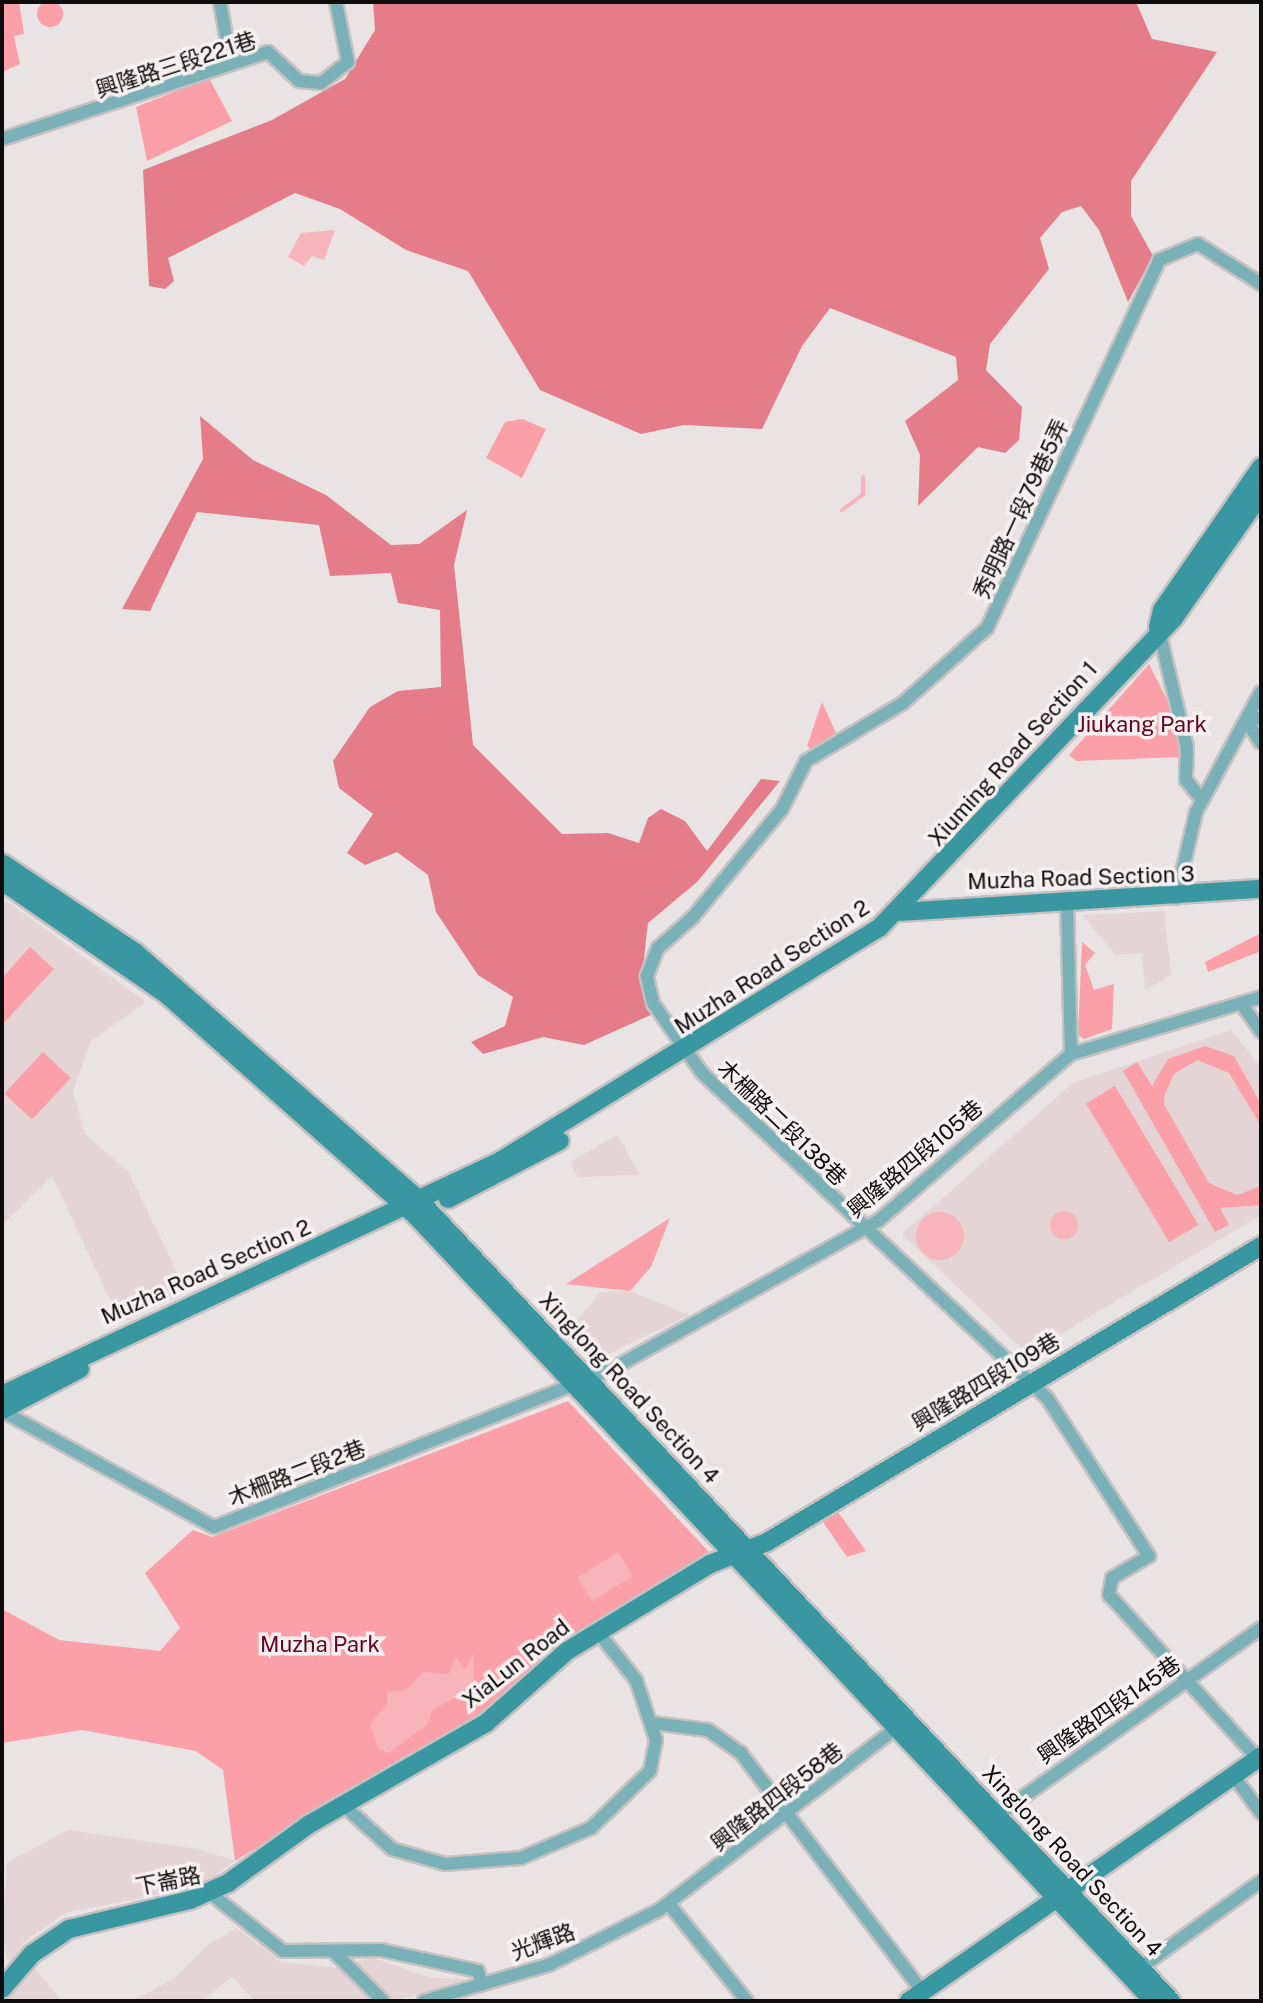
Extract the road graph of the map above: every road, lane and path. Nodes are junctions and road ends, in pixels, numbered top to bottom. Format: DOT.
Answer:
graph roads {
  1 [pos="220,2"];
  2 [pos="336,2"];
  3 [pos="231,63"];
  4 [pos="2,139"];
  5 [pos="1261,284"];
  6 [pos="1261,467"];
  7 [pos="1261,494"];
  8 [pos="1158,627"];
  9 [pos="1261,692"];
  10 [pos="1261,718"];
  11 [pos="1246,720"];
  12 [pos="844,735"];
  13 [pos="1261,743"];
  14 [pos="1202,800"];
  15 [pos="2,863"];
  16 [pos="2,881"];
  17 [pos="1261,889"];
  18 [pos="1176,898"];
  19 [pos="1067,902"];
  20 [pos="901,912"];
  21 [pos="1261,997"];
  22 [pos="1241,1003"];
  23 [pos="1261,1032"];
  24 [pos="1071,1054"];
  25 [pos="688,1057"];
  26 [pos="416,1207"];
  27 [pos="864,1229"];
  28 [pos="1261,1246"];
  29 [pos="582,1383"];
  30 [pos="1029,1385"];
  31 [pos="2,1395"];
  32 [pos="2,1410"];
  33 [pos="741,1552"];
  34 [pos="1261,1628"];
  35 [pos="598,1632"];
  36 [pos="1186,1681"];
  37 [pos="652,1723"];
  38 [pos="901,1723"];
  39 [pos="1259,1757"];
  40 [pos="1233,1775"];
  41 [pos="342,1804"];
  42 [pos="1261,1813"];
  43 [pos="785,1818"];
  44 [pos="995,1823"];
  45 [pos="1261,1881"];
  46 [pos="210,1893"];
  47 [pos="1062,1895"];
  48 [pos="669,1904"];
  49 [pos="335,1953"];
  50 [pos="1140,1968"];
  51 [pos="482,1984"];
  52 [pos="2,1989"];
  53 [pos="916,1996"];
  54 [pos="383,2001"];
  55 [pos="424,2001"];
  56 [pos="747,2001"];
  57 [pos="1153,2001"];
  58 [pos="1171,2001"];
  1 -- 3 [label="street"];
  2 -- 3 [label="street, 興隆路三段221巷"];
  3 -- 4 [label="street, 興隆路三段221巷"];
  5 -- 12 [label="street, 秀明路一段79巷5弄"];
  6 -- 8 [label="main road, Xiuming Road Section 1"];
  7 -- 8 [label="main road, Xiuming Road Section 1"];
  8 -- 14 [label="street"];
  8 -- 20 [label="main road, Xiuming Road Section 1"];
  9 -- 11 [label="street"];
  10 -- 11 [label="street"];
  11 -- 13 [label="street"];
  11 -- 14 [label="street"];
  12 -- 25 [label="street, 木柵路二段138巷"];
  14 -- 18 [label="street"];
  15 -- 26 [label="main road, Xinglong Road Section 4"];
  16 -- 26 [label="main road, Xinglong Road Section 4"];
  17 -- 18 [label="main road, Muzha Road Section 3"];
  18 -- 19 [label="main road, Muzha Road Section 3"];
  19 -- 20 [label="main road, Muzha Road Section 3"];
  19 -- 24 [label="street"];
  20 -- 25 [label="main road, Muzha Road Section 2"];
  21 -- 22 [label="street, 興隆路四段105巷"];
  22 -- 23 [label="street"];
  22 -- 24 [label="street, 興隆路四段105巷"];
  24 -- 27 [label="street, 興隆路四段105巷"];
  25 -- 26 [label="main road, Muzha Road Section 2"];
  25 -- 27 [label="street, 木柵路二段138巷"];
  26 -- 29 [label="main road, Xinglong Road Section 4"];
  26 -- 31 [label="main road, Muzha Road Section 2"];
  26 -- 32 [label="main road, Muzha Road Section 2"];
  27 -- 29 [label="street, 興隆路四段105巷"];
  27 -- 30 [label="street, 木柵路二段138巷"];
  28 -- 30 [label="main road, 興隆路四段109巷"];
  29 -- 32 [label="street, 木柵路二段2巷"];
  29 -- 33 [label="main road, Xinglong Road Section 4"];
  30 -- 33 [label="main road, 興隆路四段109巷"];
  30 -- 36 [label="street, 木柵路二段138巷"];
  33 -- 35 [label="main road, XiaLun Road"];
  33 -- 38 [label="main road, Xinglong Road Section 4"];
  34 -- 36 [label="street, 興隆路四段145巷"];
  35 -- 37 [label="street"];
  35 -- 41 [label="main road, XiaLun Road"];
  36 -- 39 [label="street"];
  36 -- 44 [label="street, 興隆路四段145巷"];
  37 -- 41 [label="street"];
  37 -- 43 [label="street"];
  38 -- 43 [label="street, 興隆路四段58巷"];
  38 -- 44 [label="main road, Xinglong Road Section 4"];
  39 -- 40 [label="main road"];
  40 -- 42 [label="street"];
  40 -- 47 [label="main road"];
  41 -- 46 [label="main road, XiaLun Road"];
  43 -- 48 [label="street, 興隆路四段58巷"];
  43 -- 53 [label="street"];
  44 -- 47 [label="main road, Xinglong Road Section 4"];
  45 -- 50 [label="street"];
  46 -- 49 [label="street, 下崙路"];
  46 -- 52 [label="main road, 下崙路"];
  47 -- 50 [label="main road, Xinglong Road Section 4"];
  47 -- 53 [label="main road"];
  47 -- 57 [label="main road, Xinglong Road Section 4"];
  48 -- 51 [label="street, 光輝路"];
  48 -- 56 [label="street"];
  49 -- 51 [label="street, 下崙路"];
  49 -- 54 [label="street"];
  50 -- 58 [label="main road, Xinglong Road Section 4"];
  51 -- 55 [label="street, 光輝路"];
}
